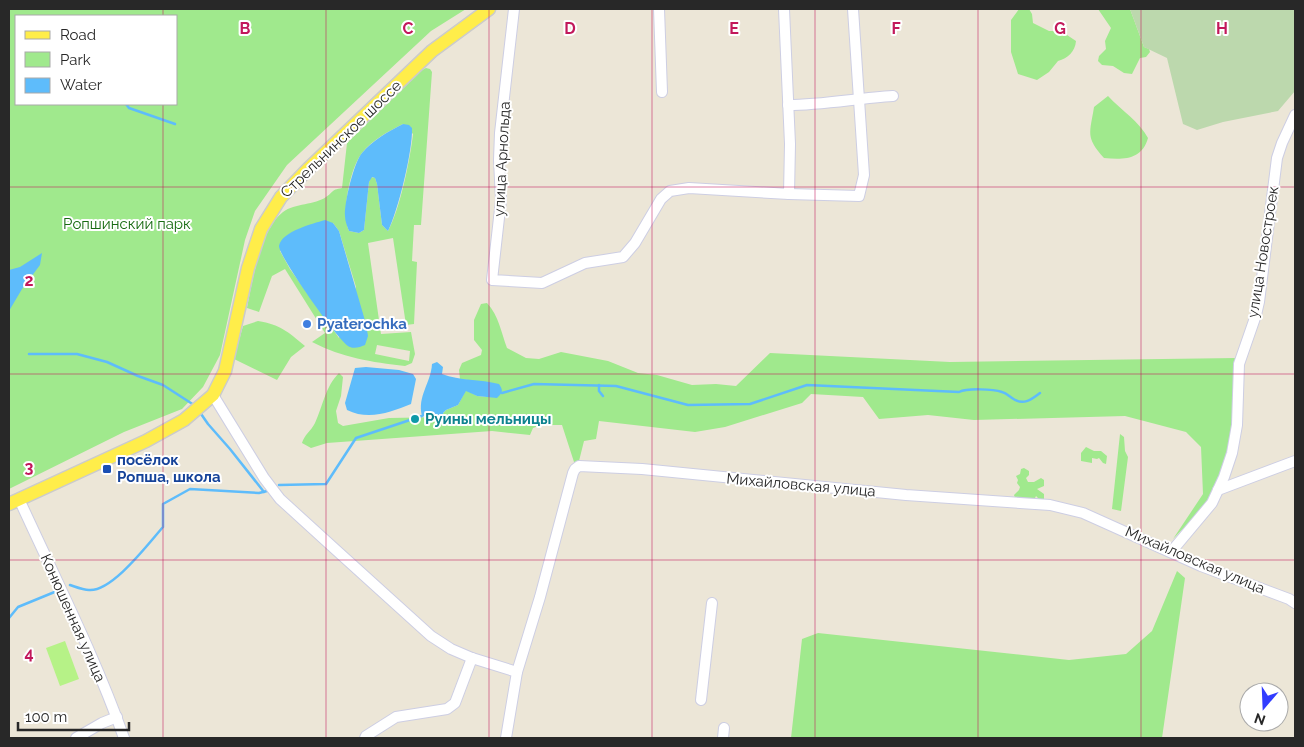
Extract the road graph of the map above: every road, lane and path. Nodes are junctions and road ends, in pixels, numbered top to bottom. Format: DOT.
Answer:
graph roads {
  1 [pos="489,9"];
  2 [pos="514,9"];
  3 [pos="659,9"];
  4 [pos="784,9"];
  5 [pos="853,9"];
  6 [pos="662,92"];
  7 [pos="893,96"];
  8 [pos="859,98"];
  9 [pos="788,105"];
  10 [pos="1295,115"];
  11 [pos="789,194"];
  12 [pos="213,395"];
  13 [pos="1295,461"];
  14 [pos="1218,490"];
  15 [pos="14,501"];
  16 [pos="1171,552"];
  17 [pos="1292,601"];
  18 [pos="712,603"];
  19 [pos="472,658"];
  20 [pos="516,672"];
  21 [pos="701,700"];
  22 [pos="116,717"];
  23 [pos="76,738"];
  24 [pos="124,738"];
  25 [pos="364,738"];
  26 [pos="506,738"];
  1 -- 12 [label="main road, Стрельнинское шоссе"];
  2 -- 11 [label="street, улица Арнольда"];
  3 -- 6 [label="street"];
  4 -- 9 [label="street"];
  5 -- 8 [label="street"];
  7 -- 8 [label="street"];
  8 -- 9 [label="street"];
  8 -- 11 [label="street"];
  9 -- 11 [label="street"];
  10 -- 14 [label="street, улица Новостроек"];
  12 -- 15 [label="main road, Стрельнинское шоссе"];
  12 -- 19 [label="street"];
  13 -- 14 [label="street"];
  14 -- 16 [label="street, улица Новостроек"];
  15 -- 22 [label="street, Конюшенная улица"];
  16 -- 17 [label="street, Михайловская улица"];
  16 -- 20 [label="street, Михайловская улица"];
  18 -- 21 [label="street"];
  19 -- 20 [label="street"];
  19 -- 25 [label="street"];
  20 -- 26 [label="street, Михайловская улица"];
  22 -- 23 [label="street"];
  22 -- 24 [label="street, Конюшенная улица"];
}
